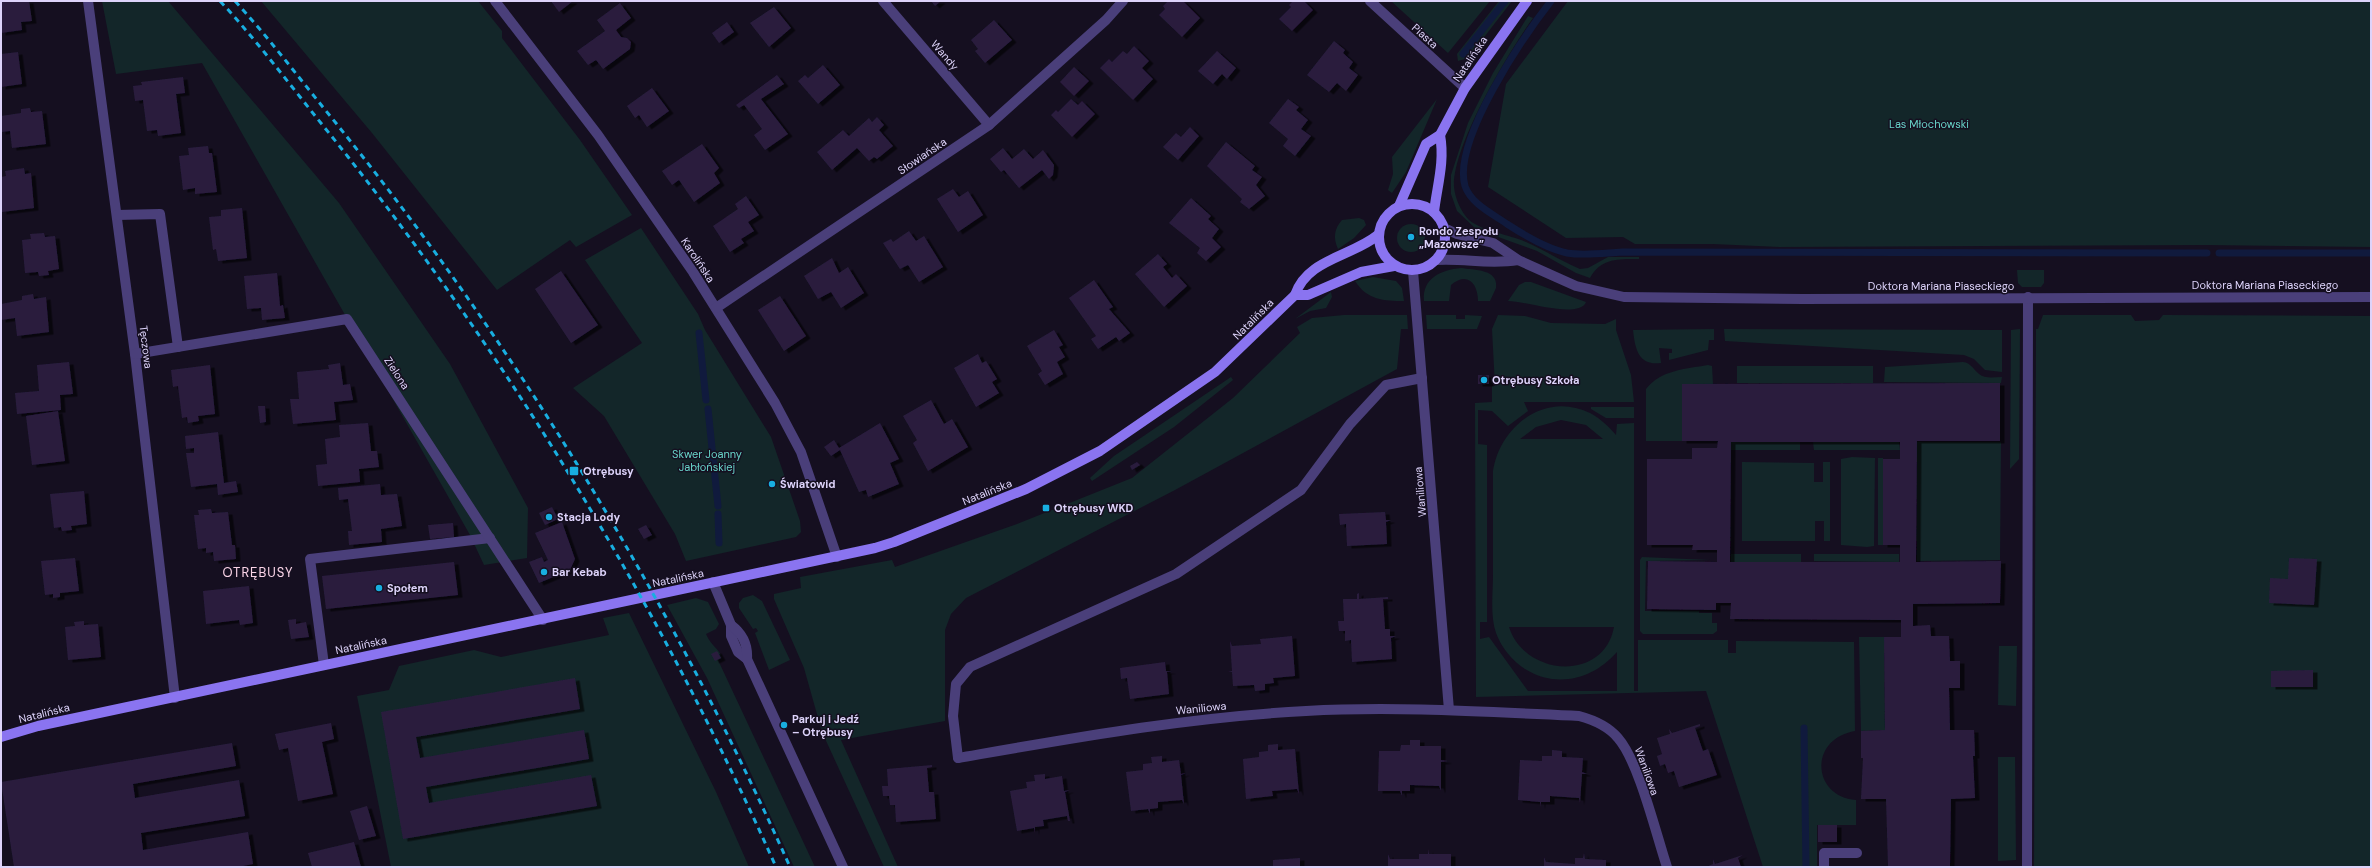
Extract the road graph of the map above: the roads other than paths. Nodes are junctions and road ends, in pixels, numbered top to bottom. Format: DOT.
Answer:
graph roads {
  1 [pos="88,1"];
  2 [pos="495,1"];
  3 [pos="882,1"];
  4 [pos="1123,1"];
  5 [pos="1370,1"];
  6 [pos="1527,1"];
  7 [pos="1465,88"];
  8 [pos="989,125"];
  9 [pos="1440,135"];
  10 [pos="1398,206"];
  11 [pos="1434,212"];
  12 [pos="117,215"];
  13 [pos="1444,228"];
  14 [pos="1378,235"];
  15 [pos="1436,260"];
  16 [pos="1518,260"];
  17 [pos="1394,266"];
  18 [pos="1413,271"];
  19 [pos="1295,295"];
  20 [pos="2028,297"];
  21 [pos="2371,297"];
  22 [pos="716,308"];
  23 [pos="178,347"];
  24 [pos="135,354"];
  25 [pos="1422,378"];
  26 [pos="490,538"];
  27 [pos="837,556"];
  28 [pos="713,582"];
  29 [pos="543,620"];
  30 [pos="324,665"];
  31 [pos="175,698"];
  32 [pos="1449,710"];
  33 [pos="1,737"];
  34 [pos="1857,853"];
  35 [pos="843,867"];
  36 [pos="1667,867"];
  37 [pos="1824,867"];
  38 [pos="2026,867"];
  1 -- 12 [label="street, Tęczowa"];
  2 -- 22 [label="street, Karolińska"];
  3 -- 8 [label="street, Wandy"];
  4 -- 8 [label="street, Słowiańska"];
  5 -- 7 [label="street, Piasta"];
  6 -- 7 [label="main road, Natalińska"];
  7 -- 9 [label="main road, Natalińska"];
  8 -- 22 [label="street, Słowiańska"];
  9 -- 10 [label="main road, Natalińska"];
  9 -- 11 [label="main road"];
  10 -- 11 [label="main road"];
  10 -- 14 [label="main road"];
  11 -- 13 [label="main road"];
  12 -- 23 [label="street"];
  12 -- 24 [label="street, Tęczowa"];
  13 -- 15 [label="main road"];
  13 -- 16 [label="street, Doktora Mariana Piaseckiego"];
  14 -- 17 [label="main road"];
  14 -- 19 [label="main road, Natalińska"];
  15 -- 16 [label="street"];
  15 -- 18 [label="main road"];
  16 -- 20 [label="street, Doktora Mariana Piaseckiego"];
  17 -- 18 [label="main road"];
  17 -- 19 [label="main road"];
  18 -- 25 [label="street, Waniliowa"];
  19 -- 27 [label="main road, Natalińska"];
  20 -- 21 [label="street, Doktora Mariana Piaseckiego"];
  20 -- 38 [label="street"];
  22 -- 27 [label="street, Karolińska"];
  23 -- 24 [label="street, Zielona"];
  23 -- 26 [label="street, Zielona"];
  24 -- 31 [label="street, Tęczowa"];
  25 -- 32 [label="street, Waniliowa"];
  25 -- 32 [label="street, Waniliowa"];
  26 -- 29 [label="street, Zielona"];
  26 -- 30 [label="street"];
  27 -- 28 [label="main road, Natalińska"];
  28 -- 29 [label="main road, Natalińska"];
  28 -- 35 [label="street"];
  29 -- 30 [label="main road, Natalińska"];
  30 -- 31 [label="main road, Natalińska"];
  31 -- 33 [label="main road, Natalińska"];
  32 -- 36 [label="street, Waniliowa"];
  34 -- 37 [label="street"];
}
